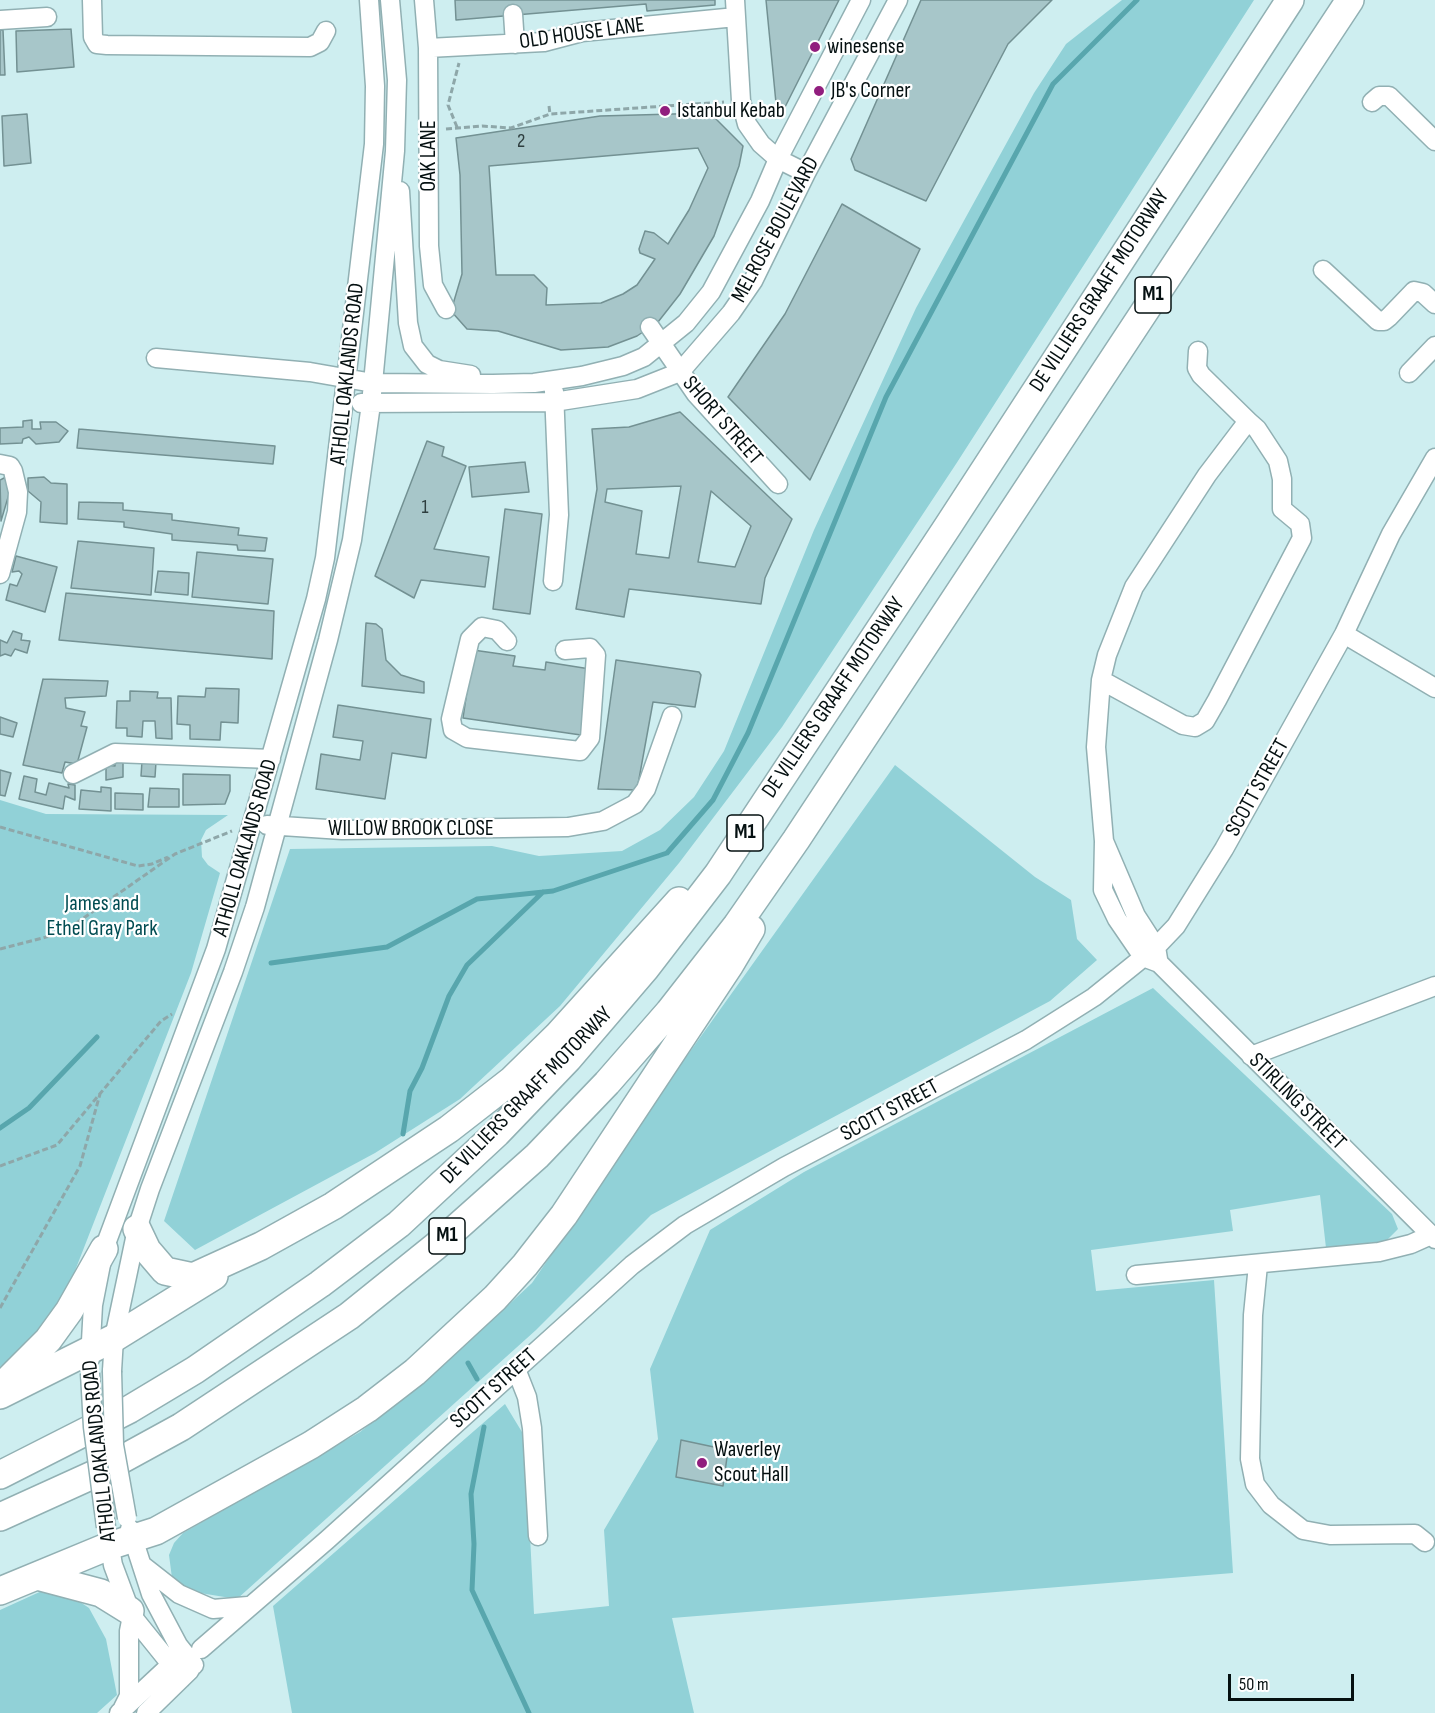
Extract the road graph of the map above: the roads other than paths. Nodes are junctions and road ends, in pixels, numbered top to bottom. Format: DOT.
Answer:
graph roads {
  1 [pos="92,0"];
  2 [pos="369,0"];
  3 [pos="390,0"];
  4 [pos="424,0"];
  5 [pos="861,0"];
  6 [pos="898,0"];
  7 [pos="1290,0"];
  8 [pos="1350,0"];
  9 [pos="736,8"];
  10 [pos="513,14"];
  11 [pos="47,17"];
  12 [pos="0,20"];
  13 [pos="326,31"];
  14 [pos="515,44"];
  15 [pos="428,48"];
  16 [pos="1371,102"];
  17 [pos="1435,141"];
  18 [pos="395,151"];
  19 [pos="778,159"];
  20 [pos="806,173"];
  21 [pos="1323,270"];
  22 [pos="1435,304"];
  23 [pos="446,309"];
  24 [pos="650,327"];
  25 [pos="1435,346"];
  26 [pos="667,349"];
  27 [pos="1198,351"];
  28 [pos="156,358"];
  29 [pos="680,372"];
  30 [pos="1409,373"];
  31 [pos="346,380"];
  32 [pos="554,381"];
  33 [pos="373,383"];
  34 [pos="534,383"];
  35 [pos="344,402"];
  36 [pos="554,402"];
  37 [pos="371,404"];
  38 [pos="1248,421"];
  39 [pos="1435,458"];
  40 [pos="0,464"];
  41 [pos="778,484"];
  42 [pos="0,574"];
  43 [pos="553,581"];
  44 [pos="1344,634"];
  45 [pos="507,641"];
  46 [pos="566,650"];
  47 [pos="1101,680"];
  48 [pos="1435,688"];
  49 [pos="672,716"];
  50 [pos="271,759"];
  51 [pos="73,774"];
  52 [pos="254,823"];
  53 [pos="277,827"];
  54 [pos="796,840"];
  55 [pos="717,874"];
  56 [pos="1153,956"];
  57 [pos="1434,991"];
  58 [pos="1251,1056"];
  59 [pos="137,1229"];
  60 [pos="1433,1237"];
  61 [pos="261,1246"];
  62 [pos="104,1249"];
  63 [pos="1258,1265"];
  64 [pos="1136,1275"];
  65 [pos="114,1338"];
  66 [pos="90,1362"];
  67 [pos="516,1369"];
  68 [pos="0,1388"];
  69 [pos="0,1395"];
  70 [pos="0,1475"];
  71 [pos="0,1517"];
  72 [pos="538,1536"];
  73 [pos="123,1539"];
  74 [pos="1425,1542"];
  75 [pos="38,1576"];
  76 [pos="0,1591"];
  77 [pos="249,1606"];
  78 [pos="131,1614"];
  79 [pos="187,1662"];
  80 [pos="121,1711"];
  81 [pos="146,1713"];
  1 -- 13 [label="street"];
  2 -- 31 [label="street, ATHOLL OAKLANDS ROAD"];
  3 -- 18 [label="street, ATHOLL OAKLANDS ROAD"];
  4 -- 15 [label="street, OAK LANE"];
  5 -- 19 [label="street, MELROSE BOULEVARD"];
  6 -- 20 [label="street, MELROSE BOULEVARD"];
  7 -- 55 [label="highway, DE VILLIERS GRAAFF MOTORWAY / M1"];
  8 -- 54 [label="highway, M1"];
  9 -- 14 [label="street, OLD HOUSE LANE"];
  9 -- 19 [label="street"];
  10 -- 14 [label="street"];
  11 -- 12 [label="street"];
  14 -- 15 [label="street, OLD HOUSE LANE"];
  15 -- 23 [label="street, OAK LANE"];
  16 -- 17 [label="street"];
  18 -- 33 [label="street, ATHOLL OAKLANDS ROAD"];
  18 -- 34 [label="street"];
  19 -- 20 [label="street"];
  19 -- 26 [label="street, MELROSE BOULEVARD"];
  20 -- 29 [label="street, MELROSE BOULEVARD"];
  21 -- 22 [label="street"];
  24 -- 26 [label="street, SHORT STREET"];
  25 -- 30 [label="street"];
  26 -- 29 [label="street, SHORT STREET"];
  26 -- 32 [label="street, MELROSE BOULEVARD"];
  27 -- 38 [label="street"];
  28 -- 31 [label="street, MELROSE BOULEVARD"];
  29 -- 36 [label="street, MELROSE BOULEVARD"];
  29 -- 41 [label="street, SHORT STREET"];
  31 -- 33 [label="street, MELROSE BOULEVARD"];
  31 -- 35 [label="street, ATHOLL OAKLANDS ROAD"];
  32 -- 34 [label="street, MELROSE BOULEVARD"];
  32 -- 36 [label="street"];
  33 -- 34 [label="street, MELROSE BOULEVARD"];
  33 -- 37 [label="street, ATHOLL OAKLANDS ROAD"];
  35 -- 37 [label="street, MELROSE BOULEVARD"];
  35 -- 50 [label="street, ATHOLL OAKLANDS ROAD"];
  36 -- 37 [label="street, MELROSE BOULEVARD"];
  36 -- 43 [label="street"];
  37 -- 53 [label="street, ATHOLL OAKLANDS ROAD"];
  38 -- 47 [label="street, STIRLING STREET"];
  38 -- 47 [label="street"];
  39 -- 44 [label="street, SCOTT STREET"];
  40 -- 42 [label="street"];
  44 -- 48 [label="street"];
  44 -- 56 [label="street, SCOTT STREET"];
  45 -- 46 [label="street"];
  47 -- 56 [label="street, STIRLING STREET"];
  49 -- 53 [label="street, WILLOW BROOK CLOSE"];
  50 -- 51 [label="street"];
  50 -- 52 [label="street, ATHOLL OAKLANDS ROAD"];
  52 -- 53 [label="street, WILLOW BROOK CLOSE"];
  52 -- 62 [label="street, ATHOLL OAKLANDS ROAD"];
  53 -- 59 [label="street, ATHOLL OAKLANDS ROAD"];
  54 -- 71 [label="highway, M1"];
  54 -- 73 [label="highway"];
  55 -- 61 [label="highway"];
  55 -- 70 [label="highway, DE VILLIERS GRAAFF MOTORWAY / M1"];
  56 -- 58 [label="street, STIRLING STREET"];
  56 -- 67 [label="street, SCOTT STREET"];
  57 -- 58 [label="street"];
  58 -- 60 [label="street, STIRLING STREET"];
  59 -- 61 [label="highway"];
  59 -- 65 [label="street, ATHOLL OAKLANDS ROAD"];
  60 -- 63 [label="street"];
  61 -- 65 [label="highway"];
  62 -- 66 [label="street, ATHOLL OAKLANDS ROAD"];
  62 -- 68 [label="highway"];
  63 -- 64 [label="street"];
  63 -- 74 [label="street"];
  65 -- 66 [label="highway"];
  65 -- 73 [label="street, ATHOLL OAKLANDS ROAD, bridge"];
  66 -- 69 [label="highway"];
  66 -- 73 [label="street, ATHOLL OAKLANDS ROAD, bridge"];
  67 -- 72 [label="street"];
  67 -- 77 [label="street, SCOTT STREET"];
  73 -- 75 [label="highway"];
  73 -- 77 [label="street"];
  73 -- 78 [label="street, ATHOLL OAKLANDS ROAD"];
  73 -- 79 [label="street, ATHOLL OAKLANDS ROAD"];
  75 -- 76 [label="highway"];
  75 -- 78 [label="highway"];
  77 -- 79 [label="street, SCOTT STREET"];
  78 -- 79 [label="street, ATHOLL OAKLANDS ROAD"];
  78 -- 80 [label="street"];
  79 -- 80 [label="street"];
  79 -- 81 [label="street"];
}
